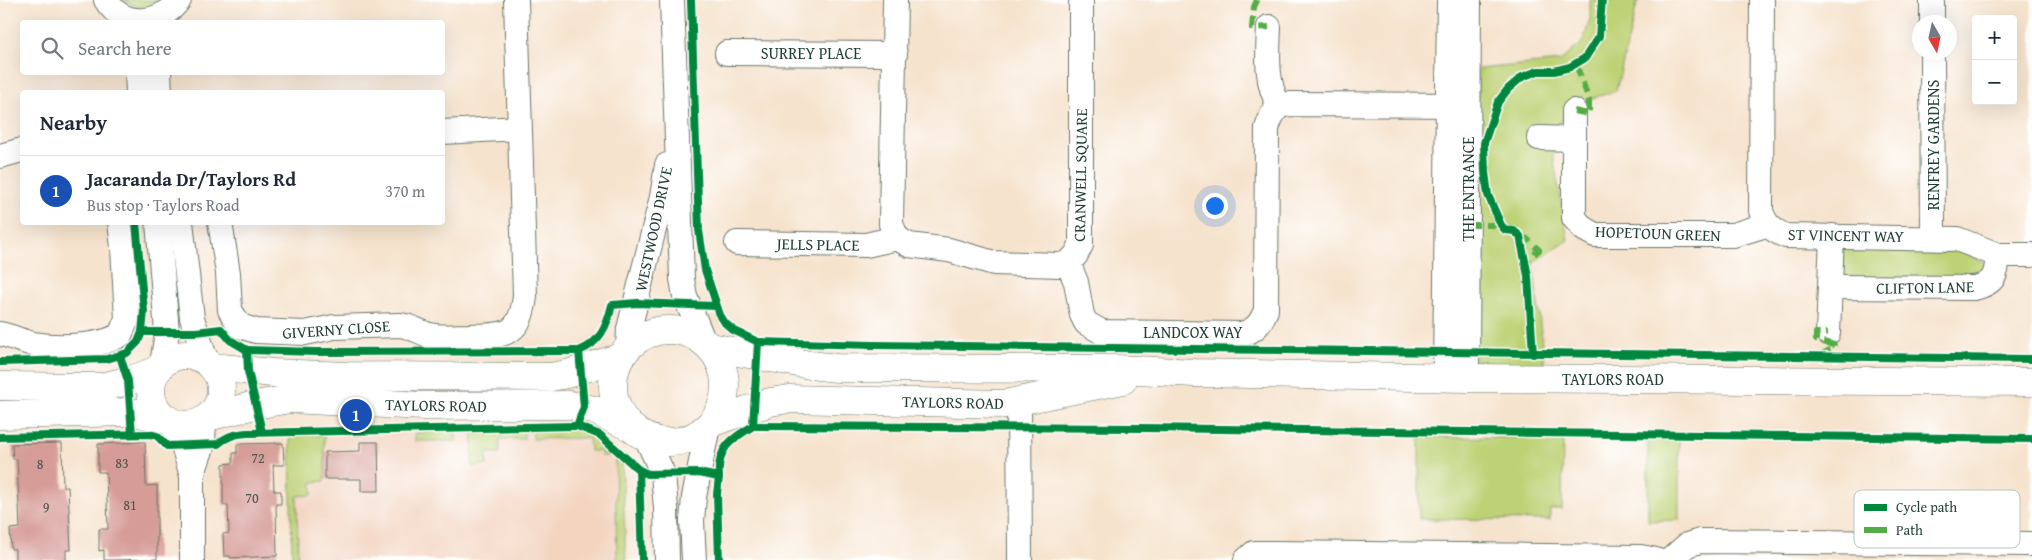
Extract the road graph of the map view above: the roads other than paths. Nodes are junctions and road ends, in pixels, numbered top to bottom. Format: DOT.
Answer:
graph roads {
  1 [pos="500,0"];
  2 [pos="516,0"];
  3 [pos="672,0"];
  4 [pos="895,0"];
  5 [pos="1081,0"];
  6 [pos="1449,0"];
  7 [pos="1469,0"];
  8 [pos="1762,0"];
  9 [pos="1932,0"];
  10 [pos="170,12"];
  11 [pos="118,13"];
  12 [pos="1932,15"];
  13 [pos="133,20"];
  14 [pos="150,20"];
  15 [pos="1268,27"];
  16 [pos="727,53"];
  17 [pos="895,54"];
  18 [pos="1932,60"];
  19 [pos="137,75"];
  20 [pos="159,75"];
  21 [pos="138,90"];
  22 [pos="160,90"];
  23 [pos="518,96"];
  24 [pos="1458,105"];
  25 [pos="1279,106"];
  26 [pos="676,109"];
  27 [pos="1574,111"];
  28 [pos="519,128"];
  29 [pos="445,132"];
  30 [pos="1540,138"];
  31 [pos="1574,139"];
  32 [pos="20,151"];
  33 [pos="0,156"];
  34 [pos="120,225"];
  35 [pos="158,225"];
  36 [pos="182,225"];
  37 [pos="220,225"];
  38 [pos="1766,225"];
  39 [pos="1832,236"];
  40 [pos="1932,237"];
  41 [pos="897,238"];
  42 [pos="737,243"];
  43 [pos="1998,255"];
  44 [pos="2032,255"];
  45 [pos="1068,262"];
  46 [pos="1830,287"];
  47 [pos="1828,333"];
  48 [pos="0,334"];
  49 [pos="707,344"];
  50 [pos="624,353"];
  51 [pos="210,365"];
  52 [pos="160,368"];
  53 [pos="1018,368"];
  54 [pos="1195,373"];
  55 [pos="1456,378"];
  56 [pos="2032,382"];
  57 [pos="0,386"];
  58 [pos="1019,402"];
  59 [pos="0,415"];
  60 [pos="206,419"];
  61 [pos="168,420"];
  62 [pos="710,424"];
  63 [pos="639,433"];
  64 [pos="192,476"];
  65 [pos="1949,548"];
  66 [pos="1886,551"];
  67 [pos="192,560"];
  68 [pos="667,560"];
  69 [pos="694,560"];
  70 [pos="1020,560"];
  71 [pos="1246,560"];
  72 [pos="1656,560"];
  73 [pos="1670,560"];
  1 -- 23 [label="street, GIVERNY CLOSE"];
  2 -- 23 [label="street, GIVERNY CLOSE"];
  3 -- 26 [label="street, WESTWOOD DRIVE"];
  4 -- 17 [label="street"];
  5 -- 45 [label="street, CRANWELL SQUARE"];
  6 -- 24 [label="street, THE ENTRANCE"];
  7 -- 24 [label="street, THE ENTRANCE"];
  8 -- 38 [label="street, ST VINCENT WAY"];
  9 -- 12 [label="street"];
  10 -- 14 [label="street"];
  11 -- 13 [label="street"];
  15 -- 25 [label="street"];
  16 -- 17 [label="street, SURREY PLACE"];
  17 -- 41 [label="street"];
  18 -- 40 [label="street, RENFREY GARDENS"];
  19 -- 21 [label="street"];
  20 -- 22 [label="street"];
  23 -- 28 [label="street, GIVERNY CLOSE"];
  24 -- 25 [label="street"];
  24 -- 55 [label="street, THE ENTRANCE"];
  25 -- 45 [label="street, LANDCOX WAY"];
  26 -- 49 [label="street, WESTWOOD DRIVE"];
  26 -- 50 [label="street, WESTWOOD DRIVE"];
  27 -- 31 [label="street, HOPETOUN GREEN"];
  28 -- 29 [label="street"];
  28 -- 37 [label="street, GIVERNY CLOSE"];
  30 -- 31 [label="street"];
  31 -- 38 [label="street, HOPETOUN GREEN"];
  32 -- 33 [label="street"];
  34 -- 48 [label="street"];
  35 -- 52 [label="street"];
  36 -- 51 [label="street"];
  38 -- 39 [label="street, ST VINCENT WAY"];
  39 -- 40 [label="street, ST VINCENT WAY"];
  39 -- 46 [label="street"];
  40 -- 43 [label="street, ST VINCENT WAY"];
  41 -- 42 [label="street, JELLS PLACE"];
  41 -- 45 [label="street, CRANWELL SQUARE"];
  43 -- 44 [label="street, ST VINCENT WAY"];
  43 -- 46 [label="street, CLIFTON LANE"];
  46 -- 47 [label="street"];
  49 -- 50 [label="main road"];
  49 -- 53 [label="main road, TAYLORS ROAD"];
  49 -- 62 [label="main road"];
  50 -- 51 [label="main road, TAYLORS ROAD"];
  50 -- 63 [label="main road"];
  51 -- 52 [label="main road"];
  51 -- 60 [label="main road"];
  52 -- 57 [label="main road"];
  52 -- 61 [label="main road"];
  53 -- 54 [label="main road, TAYLORS ROAD"];
  53 -- 58 [label="main road"];
  54 -- 55 [label="main road, TAYLORS ROAD"];
  54 -- 58 [label="main road, TAYLORS ROAD"];
  55 -- 56 [label="main road, TAYLORS ROAD"];
  58 -- 62 [label="main road, TAYLORS ROAD"];
  58 -- 70 [label="street"];
  59 -- 61 [label="main road"];
  60 -- 61 [label="main road"];
  60 -- 63 [label="main road, TAYLORS ROAD"];
  60 -- 64 [label="street"];
  61 -- 64 [label="street"];
  62 -- 63 [label="main road"];
  62 -- 69 [label="street"];
  63 -- 68 [label="street"];
  64 -- 67 [label="street"];
  65 -- 66 [label="street"];
  66 -- 73 [label="street"];
  71 -- 72 [label="street"];
}
